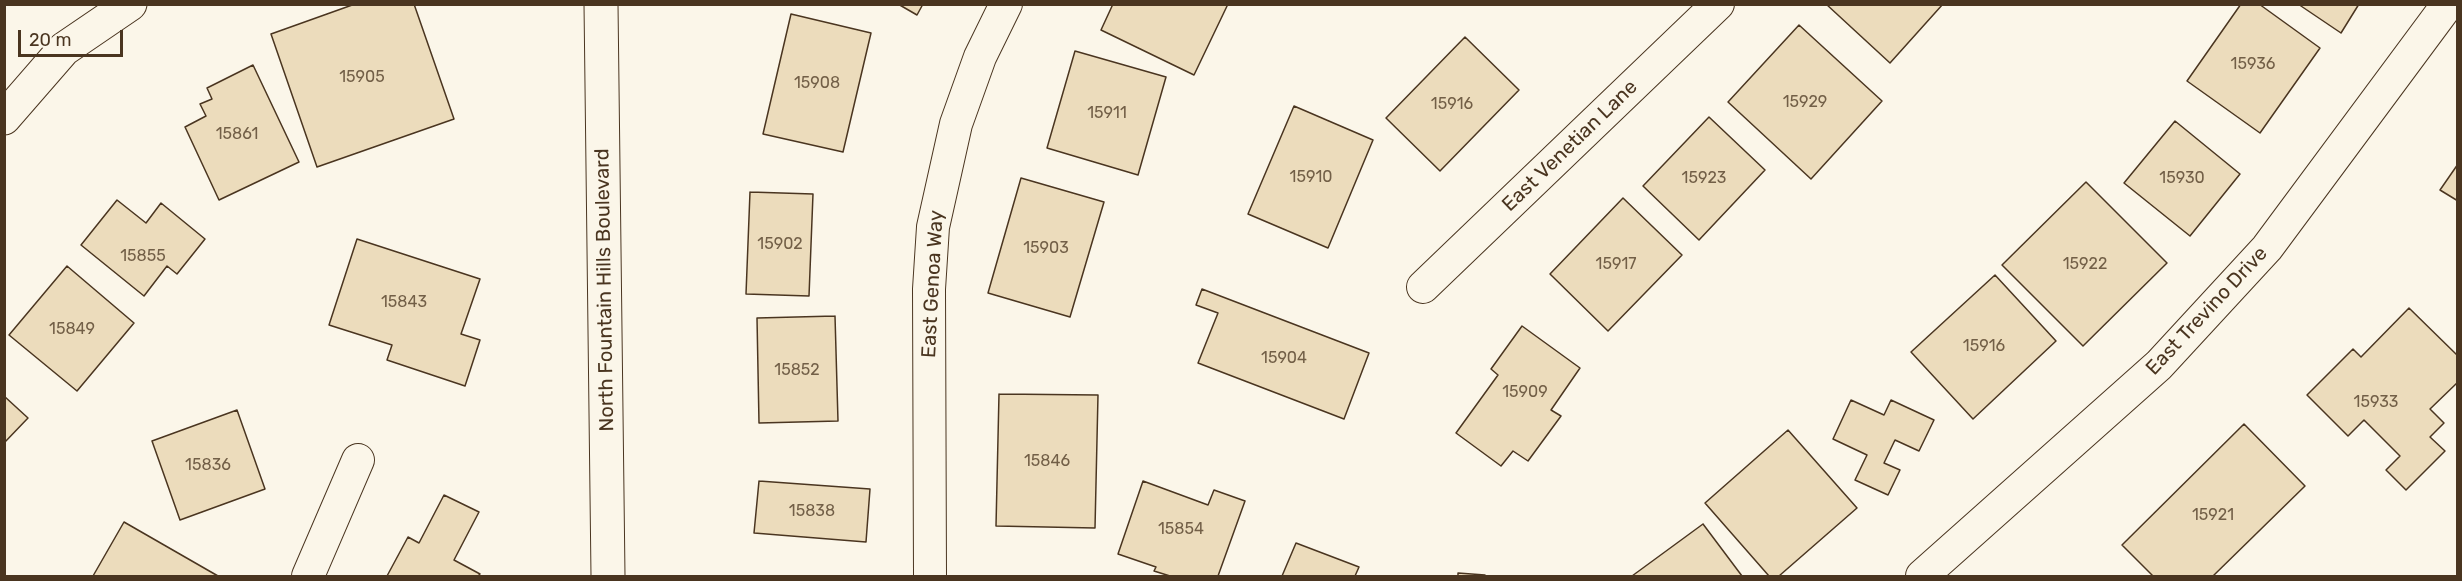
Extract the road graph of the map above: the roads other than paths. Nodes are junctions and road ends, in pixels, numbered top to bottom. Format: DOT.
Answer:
graph roads {
  1 [pos="130,4"];
  2 [pos="601,4"];
  3 [pos="1006,4"];
  4 [pos="1718,4"];
  5 [pos="2448,4"];
  6 [pos="4,118"];
  7 [pos="1423,287"];
  8 [pos="358,460"];
  9 [pos="308,576"];
  10 [pos="608,576"];
  11 [pos="930,576"];
  12 [pos="1922,576"];
  1 -- 6 [label="main road"];
  2 -- 10 [label="main road, North Fountain Hills Boulevard"];
  3 -- 11 [label="street, East Genoa Way"];
  4 -- 7 [label="street, East Venetian Lane"];
  5 -- 12 [label="street, East Trevino Drive"];
  8 -- 9 [label="street"];
}
